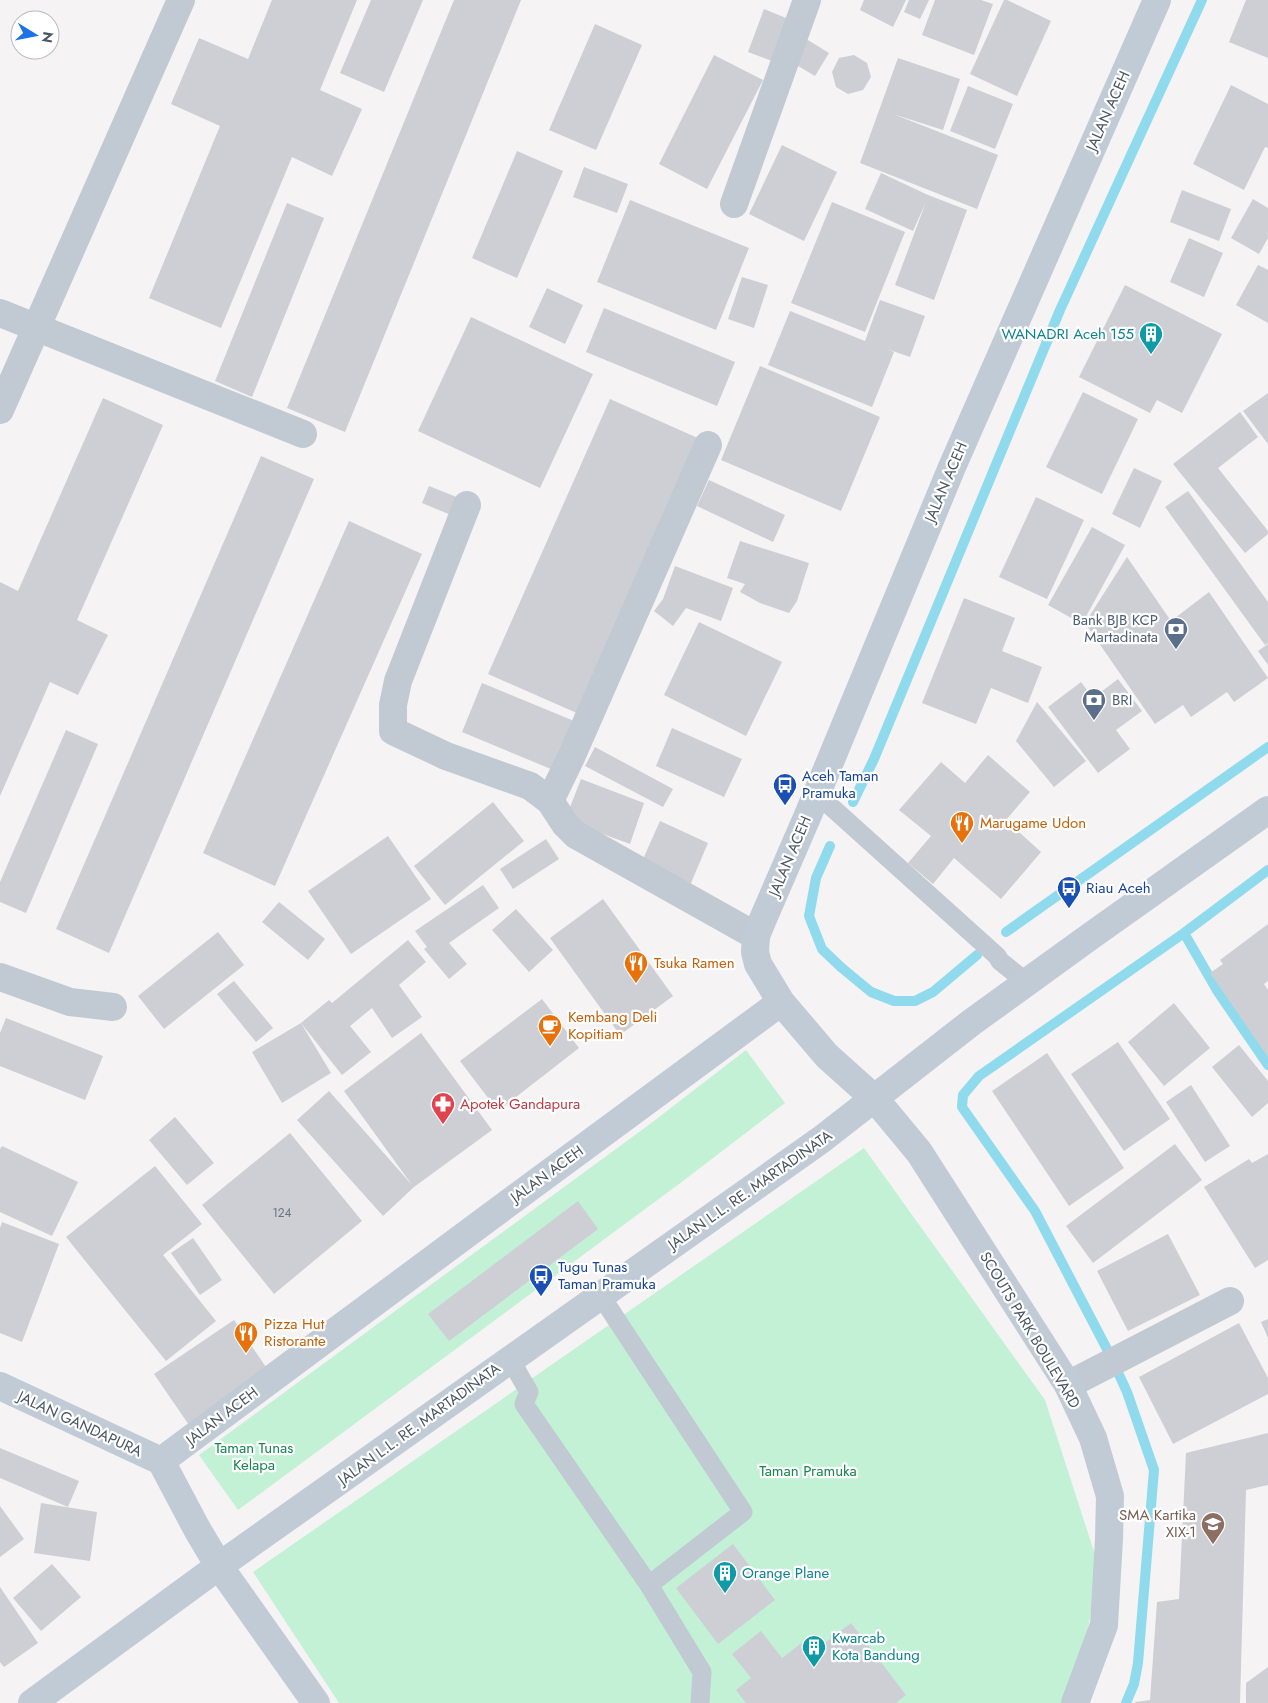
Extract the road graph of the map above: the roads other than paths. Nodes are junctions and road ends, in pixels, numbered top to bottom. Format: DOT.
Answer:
graph roads {
  1 [pos="181,0"];
  2 [pos="807,0"];
  3 [pos="1157,0"];
  4 [pos="734,204"];
  5 [pos="0,313"];
  6 [pos="36,328"];
  7 [pos="0,410"];
  8 [pos="303,434"];
  9 [pos="708,445"];
  10 [pos="467,505"];
  11 [pos="817,794"];
  12 [pos="550,800"];
  13 [pos="1268,810"];
  14 [pos="756,936"];
  15 [pos="0,977"];
  16 [pos="1026,982"];
  17 [pos="781,1002"];
  18 [pos="113,1007"];
  19 [pos="875,1099"];
  20 [pos="601,1296"];
  21 [pos="1230,1300"];
  22 [pos="510,1359"];
  23 [pos="1068,1385"];
  24 [pos="0,1386"];
  25 [pos="161,1462"];
  26 [pos="219,1566"];
  27 [pos="649,1585"];
  28 [pos="32,1703"];
  29 [pos="316,1703"];
  30 [pos="700,1703"];
  31 [pos="1075,1703"];
  1 -- 6 [label="street"];
  2 -- 4 [label="street"];
  3 -- 11 [label="main road, JALAN ACEH"];
  5 -- 6 [label="street"];
  6 -- 7 [label="street"];
  6 -- 8 [label="street"];
  9 -- 12 [label="street"];
  10 -- 12 [label="street"];
  11 -- 14 [label="main road, JALAN ACEH"];
  11 -- 16 [label="lane"];
  12 -- 14 [label="street"];
  13 -- 16 [label="main road, JALAN L.L. RE. MARTADINATA"];
  14 -- 17 [label="main road, JALAN ACEH"];
  15 -- 18 [label="street"];
  16 -- 19 [label="main road, JALAN L.L. RE. MARTADINATA"];
  17 -- 19 [label="main road, SCOUTS PARK BOULEVARD"];
  17 -- 25 [label="main road, JALAN ACEH"];
  19 -- 20 [label="main road, JALAN L.L. RE. MARTADINATA"];
  19 -- 23 [label="main road, SCOUTS PARK BOULEVARD"];
  20 -- 22 [label="main road, JALAN L.L. RE. MARTADINATA"];
  20 -- 27 [label="lane"];
  21 -- 23 [label="street"];
  22 -- 26 [label="main road, JALAN L.L. RE. MARTADINATA"];
  22 -- 27 [label="lane"];
  23 -- 31 [label="main road, SCOUTS PARK BOULEVARD"];
  24 -- 25 [label="main road, JALAN GANDAPURA"];
  25 -- 26 [label="main road"];
  26 -- 28 [label="main road, JALAN L.L. RE. MARTADINATA"];
  26 -- 29 [label="main road"];
  27 -- 30 [label="lane"];
}
